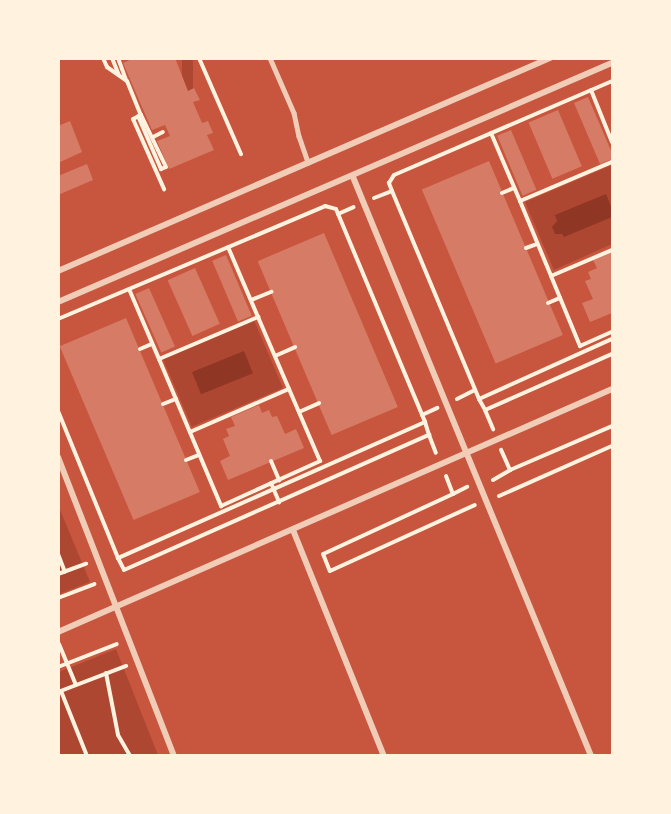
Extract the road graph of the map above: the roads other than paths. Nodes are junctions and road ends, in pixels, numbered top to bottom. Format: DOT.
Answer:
graph roads {
  1 [pos="270,58"];
  2 [pos="550,58"];
  3 [pos="612,63"];
  4 [pos="308,162"];
  5 [pos="353,177"];
  6 [pos="58,272"];
  7 [pos="58,302"];
  8 [pos="612,389"];
  9 [pos="467,453"];
  10 [pos="58,457"];
  11 [pos="293,530"];
  12 [pos="116,609"];
  13 [pos="58,633"];
  14 [pos="174,756"];
  15 [pos="384,756"];
  16 [pos="591,756"];
  1 -- 4 [label="lane"];
  2 -- 4 [label="street"];
  3 -- 5 [label="street"];
  4 -- 6 [label="street"];
  5 -- 7 [label="street"];
  5 -- 9 [label="street"];
  8 -- 9 [label="street"];
  9 -- 11 [label="street"];
  9 -- 16 [label="street"];
  10 -- 12 [label="street"];
  11 -- 12 [label="street"];
  11 -- 15 [label="street"];
  12 -- 13 [label="street"];
  12 -- 14 [label="street"];
}
